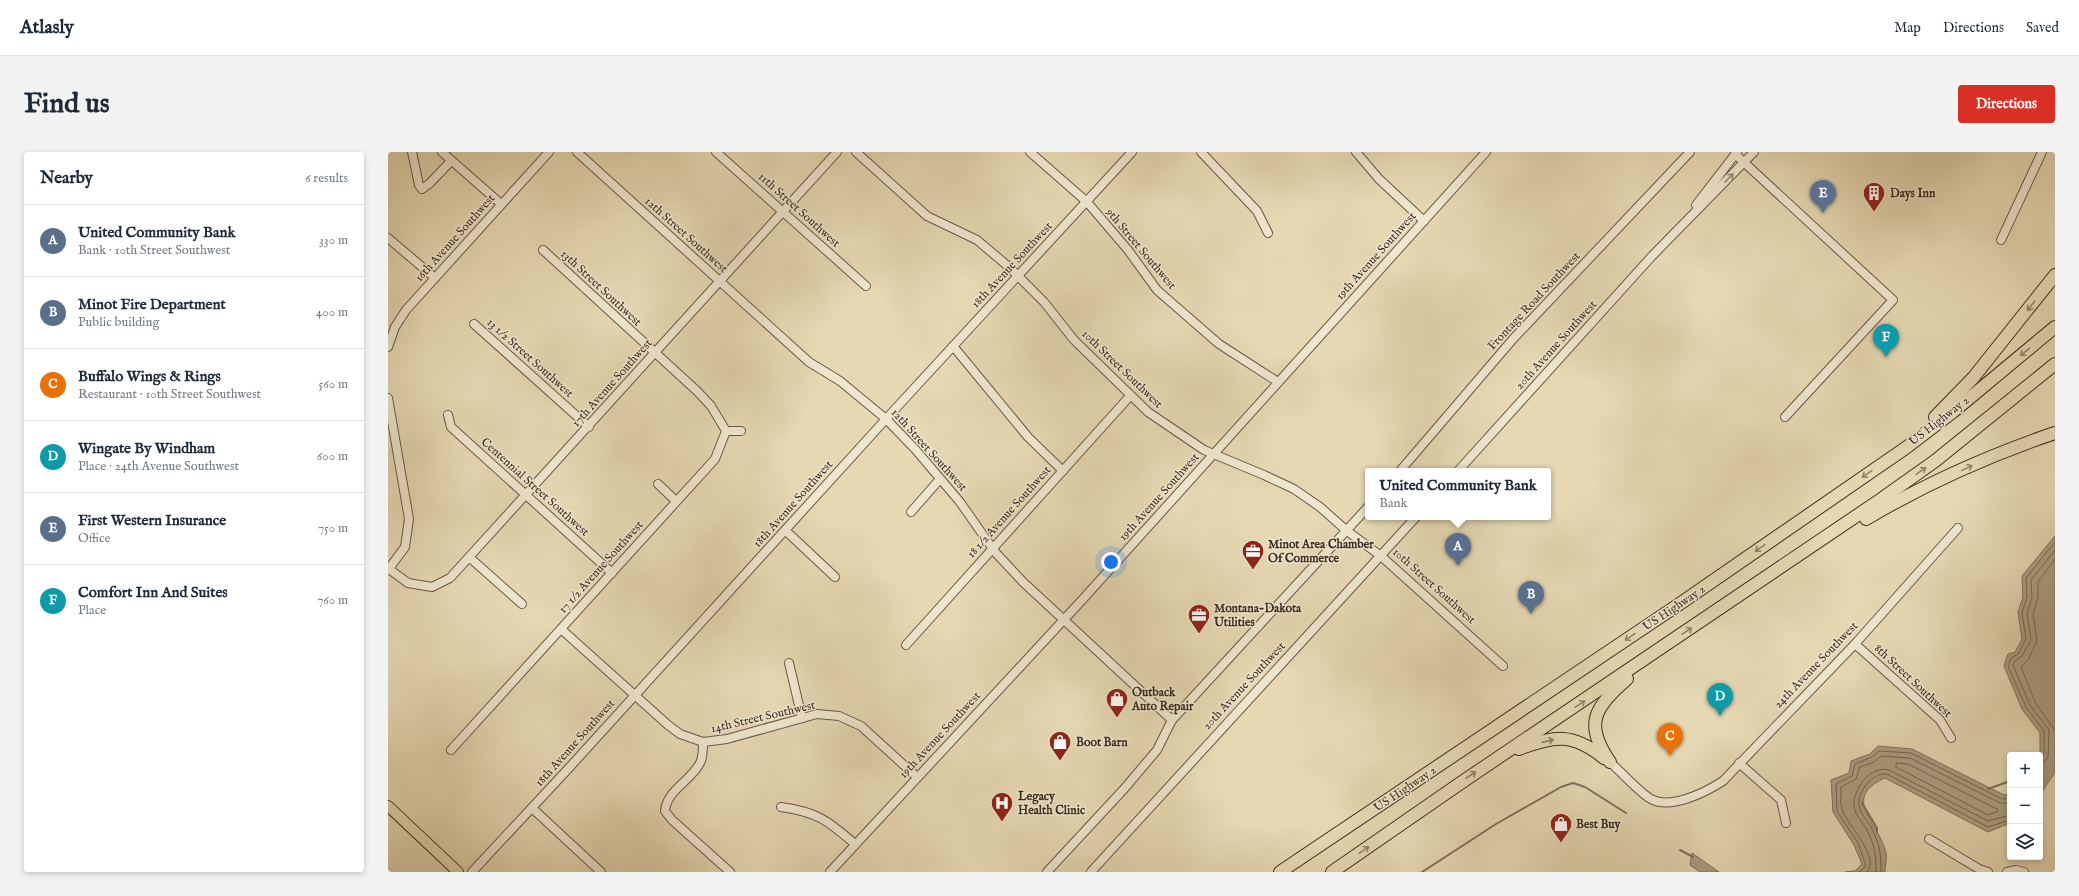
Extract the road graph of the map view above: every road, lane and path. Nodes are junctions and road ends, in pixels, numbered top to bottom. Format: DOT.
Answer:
graph roads {
  1 [pos="412,152"];
  2 [pos="442,152"];
  3 [pos="549,152"];
  4 [pos="576,152"];
  5 [pos="716,152"];
  6 [pos="836,152"];
  7 [pos="856,152"];
  8 [pos="1030,152"];
  9 [pos="1132,152"];
  10 [pos="1201,152"];
  11 [pos="1356,152"];
  12 [pos="1486,152"];
  13 [pos="1690,152"];
  14 [pos="1754,152"];
  15 [pos="2042,152"];
  16 [pos="1736,153"];
  17 [pos="451,161"];
  18 [pos="1744,162"];
  19 [pos="1087,202"];
  20 [pos="501,204"];
  21 [pos="782,212"];
  22 [pos="1424,222"];
  23 [pos="1268,233"];
  24 [pos="1672,235"];
  25 [pos="388,238"];
  26 [pos="2001,240"];
  27 [pos="543,250"];
  28 [pos="2055,275"];
  29 [pos="1018,276"];
  30 [pos="435,278"];
  31 [pos="720,282"];
  32 [pos="866,286"];
  33 [pos="474,324"];
  34 [pos="2055,326"];
  35 [pos="953,346"];
  36 [pos="388,347"];
  37 [pos="654,353"];
  38 [pos="2055,364"];
  39 [pos="1278,382"];
  40 [pos="1130,396"];
  41 [pos="388,398"];
  42 [pos="448,414"];
  43 [pos="1785,417"];
  44 [pos="886,419"];
  45 [pos="589,427"];
  46 [pos="741,430"];
  47 [pos="726,431"];
  48 [pos="2055,433"];
  49 [pos="1213,454"];
  50 [pos="1886,461"];
  51 [pos="1403,468"];
  52 [pos="1461,468"];
  53 [pos="1063,471"];
  54 [pos="940,479"];
  55 [pos="658,484"];
  56 [pos="526,495"];
  57 [pos="676,501"];
  58 [pos="1365,511"];
  59 [pos="912,512"];
  60 [pos="1413,520"];
  61 [pos="1958,528"];
  62 [pos="785,530"];
  63 [pos="1347,531"];
  64 [pos="993,549"];
  65 [pos="1808,549"];
  66 [pos="1382,556"];
  67 [pos="469,557"];
  68 [pos="388,569"];
  69 [pos="612,573"];
  70 [pos="834,577"];
  71 [pos="522,604"];
  72 [pos="1064,619"];
  73 [pos="561,629"];
  74 [pos="1855,644"];
  75 [pos="906,645"];
  76 [pos="1667,645"];
  77 [pos="788,664"];
  78 [pos="1503,666"];
  79 [pos="635,696"];
  80 [pos="802,718"];
  81 [pos="1172,720"];
  82 [pos="1951,738"];
  83 [pos="703,742"];
  84 [pos="451,750"];
  85 [pos="1498,758"];
  86 [pos="1610,762"];
  87 [pos="1739,763"];
  88 [pos="917,777"];
  89 [pos="388,806"];
  90 [pos="532,808"];
  91 [pos="781,808"];
  92 [pos="1786,823"];
  93 [pos="1929,839"];
  94 [pos="855,844"];
  95 [pos="458,872"];
  96 [pos="472,872"];
  97 [pos="600,872"];
  98 [pos="730,872"];
  99 [pos="830,872"];
  100 [pos="1047,872"];
  101 [pos="1091,872"];
  102 [pos="1280,872"];
  103 [pos="1332,872"];
  104 [pos="1988,872"];
  105 [pos="2007,872"];
  106 [pos="2024,872"];
  1 -- 17 [label="street"];
  2 -- 17 [label="street"];
  3 -- 20 [label="street, 16th Avenue Southwest"];
  4 -- 31 [label="street, 12th Street Southwest"];
  5 -- 21 [label="street, 11th Street Southwest"];
  6 -- 21 [label="street, 17th Avenue Southwest"];
  7 -- 29 [label="street, 10th Street Southwest"];
  8 -- 19 [label="street, 9th Street Southwest"];
  9 -- 19 [label="street, 18th Avenue Southwest"];
  10 -- 23 [label="street"];
  11 -- 22 [label="street"];
  12 -- 22 [label="street, 19th Avenue Southwest"];
  13 -- 51 [label="street, Frontage Road Southwest"];
  14 -- 18 [label="street, 20th Avenue Southwest"];
  15 -- 26 [label="street"];
  16 -- 18 [label="street"];
  16 -- 24 [label="street, 20th Avenue Southwest"];
  17 -- 20 [label="street"];
  24 -- 18 [label="street, 20th Avenue Southwest, one-way"];
  18 -- 43 [label="street"];
  19 -- 29 [label="street, 18th Avenue Southwest"];
  19 -- 39 [label="street, 9th Street Southwest"];
  20 -- 30 [label="street, 16th Avenue Southwest"];
  21 -- 31 [label="street, 17th Avenue Southwest"];
  21 -- 32 [label="street, 11th Street Southwest"];
  22 -- 39 [label="street, 19th Avenue Southwest"];
  24 -- 52 [label="street, 20th Avenue Southwest"];
  25 -- 30 [label="street"];
  27 -- 37 [label="street, 13th Street Southwest"];
  28 -- 50 [label="highway, one-way"];
  29 -- 35 [label="street, 18th Avenue Southwest"];
  29 -- 40 [label="street, 10th Street Southwest"];
  30 -- 36 [label="street, 16th Avenue Southwest"];
  31 -- 37 [label="street, 17th Avenue Southwest"];
  31 -- 44 [label="street, 12th Street Southwest"];
  33 -- 45 [label="street, 13 1/2 Street Southwest"];
  34 -- 50 [label="highway, US Highway 2, one-way"];
  35 -- 44 [label="street, 18th Avenue Southwest"];
  35 -- 53 [label="street"];
  37 -- 45 [label="street, 17th Avenue Southwest"];
  37 -- 47 [label="street, 13th Street Southwest"];
  65 -- 38 [label="highway, one-way"];
  39 -- 49 [label="street, 19th Avenue Southwest"];
  40 -- 49 [label="street, 10th Street Southwest"];
  40 -- 53 [label="street, 18 1/2 Avenue Southwest"];
  41 -- 68 [label="street"];
  42 -- 56 [label="street, Centennial Street Southwest"];
  44 -- 54 [label="street, 12th Street Southwest"];
  44 -- 62 [label="street, 18th Avenue Southwest"];
  45 -- 56 [label="street, 17th Avenue Southwest"];
  46 -- 47 [label="street"];
  47 -- 57 [label="street, 17 1/2 Avenue Southwest"];
  65 -- 48 [label="highway, one-way"];
  49 -- 63 [label="street, 10th Street Southwest"];
  49 -- 72 [label="street, 19th Avenue Southwest"];
  50 -- 102 [label="highway, US Highway 2, one-way"];
  53 -- 64 [label="street, 18 1/2 Avenue Southwest"];
  54 -- 59 [label="street"];
  54 -- 64 [label="street, 12th Street Southwest"];
  55 -- 57 [label="street"];
  56 -- 67 [label="street, 17th Avenue Southwest"];
  56 -- 69 [label="street, Centennial Street Southwest"];
  57 -- 69 [label="street, 17 1/2 Avenue Southwest"];
  58 -- 63 [label="street"];
  60 -- 66 [label="street, 20th Avenue Southwest"];
  61 -- 74 [label="street, 24th Avenue Southwest"];
  62 -- 70 [label="street"];
  62 -- 79 [label="street, 18th Avenue Southwest"];
  63 -- 66 [label="street, 10th Street Southwest"];
  63 -- 81 [label="street"];
  64 -- 72 [label="street, 12th Street Southwest"];
  64 -- 75 [label="street, 18 1/2 Avenue Southwest"];
  76 -- 65 [label="highway, one-way"];
  66 -- 78 [label="street, 10th Street Southwest"];
  66 -- 101 [label="street, 20th Avenue Southwest"];
  67 -- 68 [label="street, 17th Avenue Southwest"];
  67 -- 71 [label="street"];
  69 -- 73 [label="street, 17 1/2 Avenue Southwest"];
  72 -- 81 [label="street, 12th Street Southwest"];
  72 -- 88 [label="street, 19th Avenue Southwest"];
  73 -- 79 [label="street, 14th Street Southwest"];
  73 -- 84 [label="street, 17 1/2 Avenue Southwest"];
  74 -- 82 [label="street, 8th Street Southwest"];
  74 -- 87 [label="street, 24th Avenue Southwest"];
  85 -- 76 [label="highway, one-way"];
  76 -- 86 [label="highway"];
  77 -- 80 [label="street"];
  79 -- 83 [label="street, 14th Street Southwest"];
  79 -- 90 [label="street, 18th Avenue Southwest"];
  80 -- 83 [label="street, 14th Street Southwest"];
  80 -- 88 [label="street, 14th Street Southwest"];
  81 -- 100 [label="street"];
  83 -- 98 [label="street"];
  85 -- 86 [label="highway, one-way"];
  103 -- 85 [label="highway, one-way"];
  86 -- 87 [label="street, 24th Avenue Southwest"];
  87 -- 92 [label="street"];
  88 -- 94 [label="street, 19th Avenue Southwest"];
  89 -- 95 [label="main road"];
  90 -- 96 [label="street, 18th Avenue Southwest"];
  90 -- 97 [label="street"];
  91 -- 94 [label="street"];
  93 -- 104 [label="street"];
  94 -- 99 [label="street, 19th Avenue Southwest"];
  105 -- 106 [label="street"];
}
